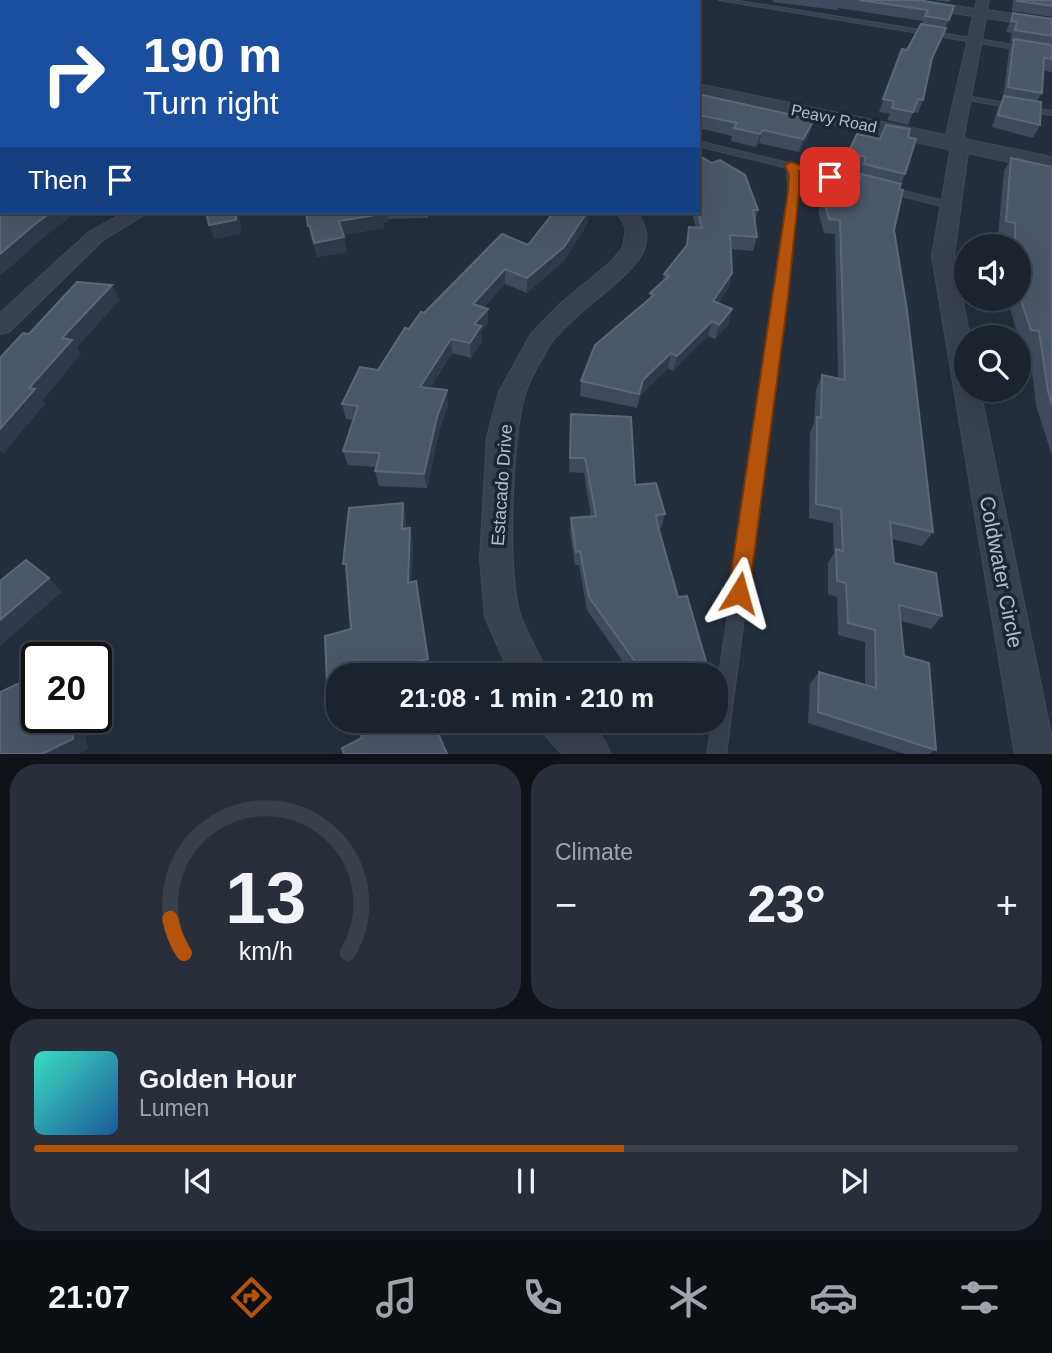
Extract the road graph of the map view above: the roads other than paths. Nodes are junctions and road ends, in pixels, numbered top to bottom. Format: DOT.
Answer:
graph roads {
  1 [pos="722,0"];
  2 [pos="892,0"];
  3 [pos="982,6"];
  4 [pos="1052,24"];
  5 [pos="975,40"];
  6 [pos="1052,52"];
  7 [pos="700,90"];
  8 [pos="962,97"];
  9 [pos="1052,113"];
  10 [pos="700,143"];
  11 [pos="957,143"];
  12 [pos="1052,164"];
  13 [pos="791,165"];
  14 [pos="950,205"];
  15 [pos="135,214"];
  16 [pos="628,214"];
  17 [pos="955,325"];
  18 [pos="0,326"];
  19 [pos="969,402"];
  20 [pos="524,663"];
  21 [pos="571,733"];
  22 [pos="591,754"];
  23 [pos="716,754"];
  24 [pos="1035,754"];
  1 -- 5 [label="lane"];
  2 -- 3 [label="street"];
  3 -- 4 [label="street"];
  3 -- 5 [label="street, Coldwater Circle"];
  5 -- 6 [label="lane"];
  5 -- 8 [label="street, Coldwater Circle"];
  7 -- 11 [label="street, Peavy Road"];
  8 -- 9 [label="lane"];
  8 -- 11 [label="street, Coldwater Circle"];
  10 -- 13 [label="lane"];
  11 -- 12 [label="street, Peavy Road"];
  11 -- 14 [label="street, Coldwater Circle"];
  13 -- 14 [label="lane"];
  13 -- 23 [label="lane"];
  14 -- 17 [label="street, Coldwater Circle"];
  15 -- 18 [label="street"];
  16 -- 20 [label="street, Estacado Drive"];
  19 -- 24 [label="street, Coldwater Circle"];
  21 -- 22 [label="street"];
}
